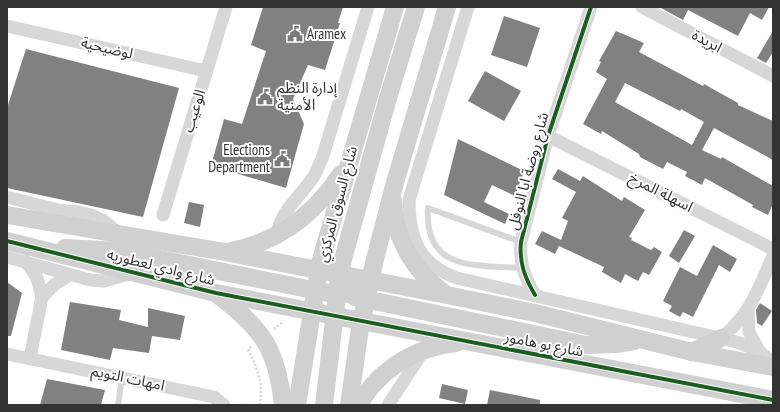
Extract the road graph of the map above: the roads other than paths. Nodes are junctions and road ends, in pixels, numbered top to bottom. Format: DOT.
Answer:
graph roads {
  1 [pos="226,7"];
  2 [pos="368,7"];
  3 [pos="395,7"];
  4 [pos="416,7"];
  5 [pos="447,7"];
  6 [pos="468,7"];
  7 [pos="591,7"];
  8 [pos="642,7"];
  9 [pos="7,26"];
  10 [pos="206,71"];
  11 [pos="773,76"];
  12 [pos="548,136"];
  13 [pos="349,161"];
  14 [pos="394,186"];
  15 [pos="7,197"];
  16 [pos="163,214"];
  17 [pos="7,215"];
  18 [pos="121,234"];
  19 [pos="277,235"];
  20 [pos="7,241"];
  21 [pos="521,242"];
  22 [pos="773,249"];
  23 [pos="225,252"];
  24 [pos="28,253"];
  25 [pos="773,256"];
  26 [pos="7,257"];
  27 [pos="522,268"];
  28 [pos="319,271"];
  29 [pos="133,273"];
  30 [pos="70,275"];
  31 [pos="340,275"];
  32 [pos="370,280"];
  33 [pos="508,289"];
  34 [pos="316,291"];
  35 [pos="216,293"];
  36 [pos="337,295"];
  37 [pos="446,295"];
  38 [pos="535,295"];
  39 [pos="42,297"];
  40 [pos="366,299"];
  41 [pos="311,311"];
  42 [pos="748,311"];
  43 [pos="336,315"];
  44 [pos="361,321"];
  45 [pos="721,338"];
  46 [pos="642,340"];
  47 [pos="474,343"];
  48 [pos="424,350"];
  49 [pos="759,351"];
  50 [pos="692,352"];
  51 [pos="7,354"];
  52 [pos="30,358"];
  53 [pos="773,363"];
  54 [pos="773,367"];
  55 [pos="122,377"];
  56 [pos="773,400"];
  57 [pos="118,405"];
  58 [pos="224,405"];
  59 [pos="283,405"];
  60 [pos="296,405"];
  61 [pos="324,405"];
  62 [pos="349,405"];
  63 [pos="359,405"];
  64 [pos="388,405"];
  1 -- 10 [label="street, الوعيب"];
  2 -- 19 [label="street, شارع السوق المركزي"];
  3 -- 13 [label="main road, شارع السوق المركزي"];
  4 -- 31 [label="main road"];
  5 -- 14 [label="main road"];
  6 -- 33 [label="street"];
  7 -- 12 [label="street, شارع روضة ابا النوفل"];
  8 -- 11 [label="street, ابريدة"];
  9 -- 10 [label="street, لوضيحية"];
  10 -- 16 [label="street, الوعيب"];
  12 -- 21 [label="street, شارع روضة ابا النوفل"];
  12 -- 22 [label="street, اسهلة المرخ"];
  13 -- 19 [label="main road"];
  13 -- 28 [label="main road, شارع السوق المركزي"];
  14 -- 32 [label="main road"];
  14 -- 37 [label="main road"];
  15 -- 18 [label="street, شارع وادي لعطوريه"];
  17 -- 18 [label="main road, شارع وادي لعطوريه"];
  18 -- 23 [label="main road, شارع وادي لعطوريه"];
  19 -- 23 [label="main road"];
  20 -- 24 [label="main road, شارع وادي لعطوريه"];
  21 -- 27 [label="street, شارع روضة ابا النوفل"];
  21 -- 27 [label="lane, شارع روضة ابا النوفل"];
  23 -- 28 [label="main road, شارع وادي لعطوريه"];
  24 -- 26 [label="street, شارع وادي لعطوريه"];
  24 -- 29 [label="main road, شارع وادي لعطوريه"];
  24 -- 30 [label="street, شارع وادي لعطوريه"];
  24 -- 34 [label="main road"];
  24 -- 39 [label="street"];
  25 -- 42 [label="street"];
  27 -- 33 [label="street"];
  27 -- 38 [label="street, شارع روضة ابا النوفل"];
  28 -- 31 [label="main road, شارع بو هامور"];
  28 -- 34 [label="main road, شارع السوق المركزي"];
  28 -- 36 [label="main road"];
  29 -- 30 [label="street, شارع وادي لعطوريه"];
  29 -- 35 [label="main road, شارع وادي لعطوريه"];
  30 -- 39 [label="street"];
  31 -- 32 [label="main road, شارع بو هامور"];
  31 -- 36 [label="main road"];
  32 -- 36 [label="main road"];
  32 -- 37 [label="main road, شارع بو هامور"];
  32 -- 40 [label="main road"];
  33 -- 38 [label="street"];
  34 -- 36 [label="main road"];
  34 -- 41 [label="main road, شارع السوق المركزي"];
  35 -- 41 [label="main road, شارع وادي لعطوريه"];
  35 -- 59 [label="main road"];
  36 -- 40 [label="main road"];
  36 -- 41 [label="main road"];
  36 -- 43 [label="main road"];
  36 -- 44 [label="main road"];
  37 -- 46 [label="main road, شارع بو هامور"];
  38 -- 45 [label="street"];
  39 -- 52 [label="street"];
  40 -- 44 [label="main road"];
  40 -- 46 [label="main road"];
  41 -- 43 [label="main road, شارع بو هامور"];
  41 -- 60 [label="main road, شارع السوق المركزي"];
  42 -- 45 [label="street"];
  42 -- 49 [label="street"];
  43 -- 44 [label="main road, شارع بو هامور"];
  43 -- 61 [label="main road"];
  44 -- 47 [label="main road, شارع بو هامور"];
  44 -- 62 [label="main road"];
  45 -- 49 [label="street"];
  45 -- 50 [label="main road"];
  46 -- 50 [label="main road, شارع بو هامور"];
  47 -- 48 [label="main road"];
  47 -- 56 [label="main road, شارع بو هامور"];
  48 -- 63 [label="main road"];
  48 -- 64 [label="street"];
  49 -- 53 [label="street"];
  50 -- 54 [label="main road, شارع بو هامور"];
  51 -- 52 [label="street, امهات التويم"];
  52 -- 55 [label="street, امهات التويم"];
  55 -- 57 [label="lane"];
  55 -- 58 [label="street, امهات التويم"];
}
